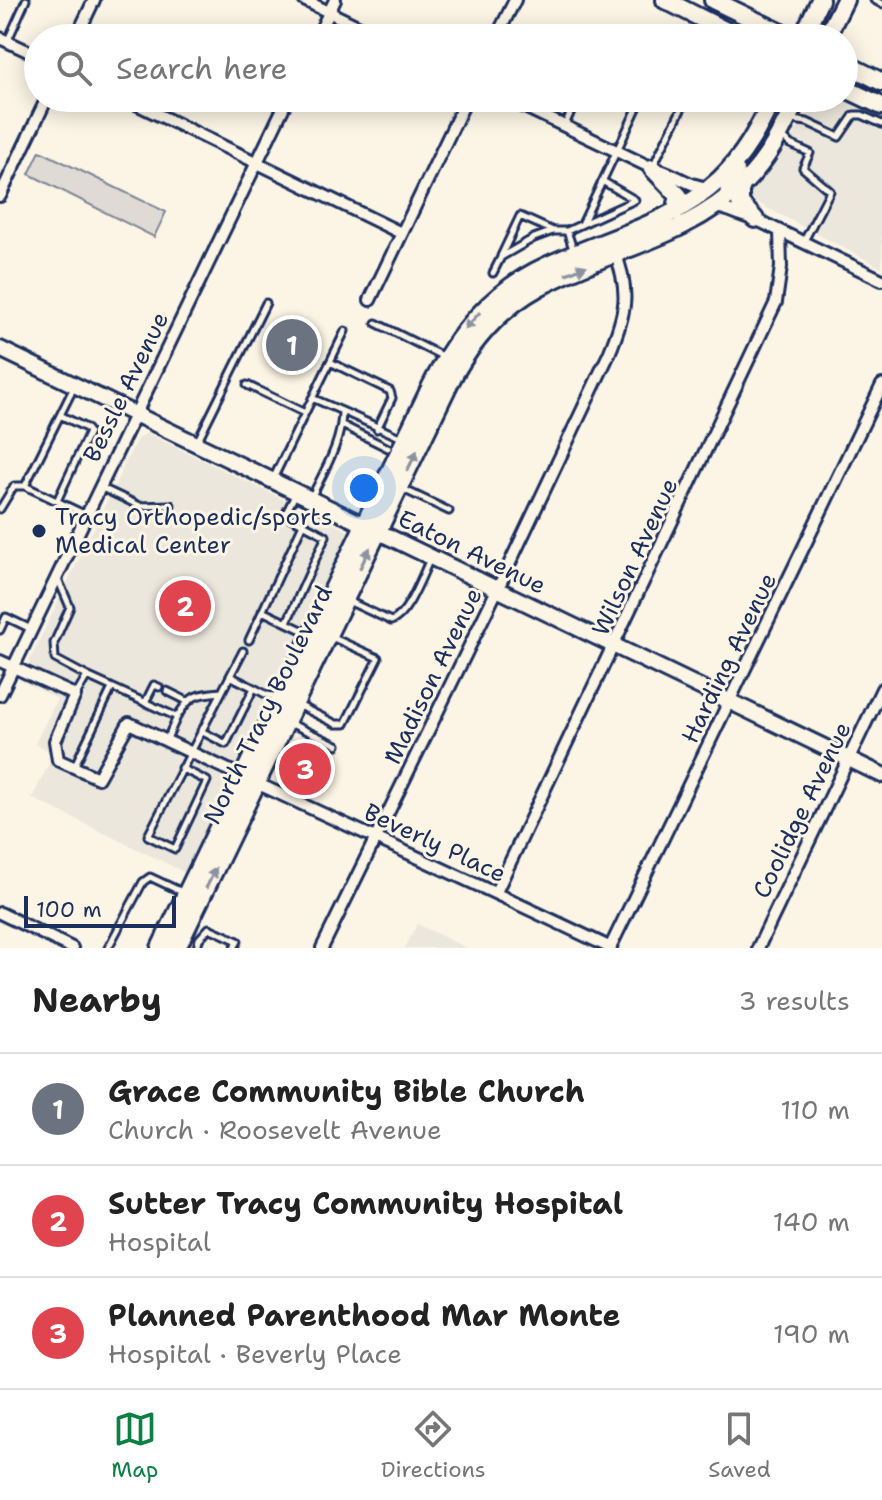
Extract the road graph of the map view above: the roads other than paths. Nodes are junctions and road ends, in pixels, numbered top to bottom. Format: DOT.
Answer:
graph roads {
  1 [pos="26,0"];
  2 [pos="94,0"];
  3 [pos="304,0"];
  4 [pos="335,0"];
  5 [pos="515,0"];
  6 [pos="665,0"];
  7 [pos="713,0"];
  8 [pos="820,0"];
  9 [pos="845,0"];
  10 [pos="874,0"];
  11 [pos="882,4"];
  12 [pos="329,12"];
  13 [pos="83,24"];
  14 [pos="323,24"];
  15 [pos="353,24"];
  16 [pos="503,24"];
  17 [pos="703,24"];
  18 [pos="767,24"];
  19 [pos="809,24"];
  20 [pos="833,24"];
  21 [pos="4,40"];
  22 [pos="24,49"];
  23 [pos="858,70"];
  24 [pos="882,82"];
  25 [pos="858,95"];
  26 [pos="882,106"];
  27 [pos="40,112"];
  28 [pos="153,112"];
  29 [pos="281,112"];
  30 [pos="460,112"];
  31 [pos="536,112"];
  32 [pos="571,112"];
  33 [pos="635,112"];
  34 [pos="680,112"];
  35 [pos="766,112"];
  36 [pos="791,112"];
  37 [pos="882,124"];
  38 [pos="565,126"];
  39 [pos="783,128"];
  40 [pos="616,151"];
  41 [pos="257,162"];
  42 [pos="652,168"];
  43 [pos="604,182"];
  44 [pos="743,183"];
  45 [pos="0,196"];
  46 [pos="711,198"];
  47 [pos="675,212"];
  48 [pos="755,219"];
  49 [pos="582,224"];
  50 [pos="553,231"];
  51 [pos="567,231"];
  52 [pos="780,231"];
  53 [pos="401,233"];
  54 [pos="804,242"];
  55 [pos="613,248"];
  56 [pos="575,254"];
  57 [pos="501,257"];
  58 [pos="493,273"];
  59 [pos="881,279"];
  60 [pos="370,300"];
  61 [pos="266,303"];
  62 [pos="376,323"];
  63 [pos="345,331"];
  64 [pos="0,349"];
  65 [pos="452,361"];
  66 [pos="330,362"];
  67 [pos="75,384"];
  68 [pos="247,385"];
  69 [pos="882,385"];
  70 [pos="312,398"];
  71 [pos="342,411"];
  72 [pos="135,413"];
  73 [pos="305,413"];
  74 [pos="60,415"];
  75 [pos="342,425"];
  76 [pos="377,429"];
  77 [pos="405,439"];
  78 [pos="197,443"];
  79 [pos="388,448"];
  80 [pos="272,480"];
  81 [pos="25,486"];
  82 [pos="100,487"];
  83 [pos="400,487"];
  84 [pos="304,495"];
  85 [pos="57,501"];
  86 [pos="171,505"];
  87 [pos="0,509"];
  88 [pos="449,511"];
  89 [pos="86,515"];
  90 [pos="303,524"];
  91 [pos="371,528"];
  92 [pos="431,557"];
  93 [pos="56,576"];
  94 [pos="498,588"];
  95 [pos="345,600"];
  96 [pos="262,611"];
  97 [pos="287,622"];
  98 [pos="31,629"];
  99 [pos="0,630"];
  100 [pos="320,635"];
  101 [pos="249,640"];
  102 [pos="615,646"];
  103 [pos="243,651"];
  104 [pos="0,661"];
  105 [pos="14,667"];
  106 [pos="87,676"];
  107 [pos="230,676"];
  108 [pos="159,687"];
  109 [pos="112,688"];
  110 [pos="254,688"];
  111 [pos="882,689"];
  112 [pos="167,691"];
  113 [pos="221,692"];
  114 [pos="0,695"];
  115 [pos="75,695"];
  116 [pos="288,700"];
  117 [pos="187,701"];
  118 [pos="730,702"];
  119 [pos="145,703"];
  120 [pos="177,717"];
  121 [pos="280,718"];
  122 [pos="201,731"];
  123 [pos="166,741"];
  124 [pos="337,745"];
  125 [pos="189,754"];
  126 [pos="848,759"];
  127 [pos="74,767"];
  128 [pos="181,768"];
  129 [pos="882,775"];
  130 [pos="249,781"];
  131 [pos="376,837"];
  132 [pos="496,892"];
  133 [pos="186,894"];
  134 [pos="0,913"];
  135 [pos="192,936"];
  136 [pos="72,948"];
  137 [pos="108,948"];
  138 [pos="160,948"];
  139 [pos="177,948"];
  140 [pos="197,948"];
  141 [pos="234,948"];
  142 [pos="322,948"];
  143 [pos="611,948"];
  144 [pos="758,948"];
  1 -- 21 [label="lane"];
  2 -- 13 [label="street"];
  3 -- 12 [label="street"];
  4 -- 12 [label="street"];
  5 -- 16 [label="street"];
  6 -- 17 [label="main road"];
  7 -- 18 [label="main road"];
  8 -- 19 [label="main road"];
  9 -- 20 [label="main road"];
  10 -- 11 [label="lane"];
  12 -- 14 [label="street"];
  12 -- 15 [label="street"];
  21 -- 22 [label="street"];
  23 -- 24 [label="main road"];
  25 -- 26 [label="main road"];
  27 -- 45 [label="street"];
  28 -- 41 [label="street"];
  29 -- 41 [label="street, Bessle Avenue"];
  30 -- 53 [label="street"];
  31 -- 38 [label="street"];
  32 -- 38 [label="lane"];
  33 -- 40 [label="lane"];
  34 -- 42 [label="lane"];
  35 -- 46 [label="main road, North Tracy Boulevard"];
  36 -- 39 [label="main road, North Tracy Boulevard"];
  37 -- 39 [label="lane"];
  38 -- 40 [label="street"];
  39 -- 44 [label="main road, North Tracy Boulevard"];
  39 -- 54 [label="lane"];
  40 -- 42 [label="street"];
  40 -- 43 [label="lane"];
  41 -- 53 [label="street"];
  41 -- 72 [label="street, Bessle Avenue"];
  42 -- 46 [label="street"];
  42 -- 47 [label="main road"];
  43 -- 49 [label="lane"];
  43 -- 49 [label="lane"];
  44 -- 46 [label="main road, North Tracy Boulevard"];
  44 -- 48 [label="main road"];
  46 -- 47 [label="main road, North Tracy Boulevard"];
  46 -- 48 [label="street"];
  46 -- 55 [label="main road, North Tracy Boulevard"];
  47 -- 55 [label="main road, North Tracy Boulevard"];
  48 -- 52 [label="street"];
  49 -- 51 [label="lane"];
  50 -- 51 [label="lane"];
  50 -- 57 [label="lane"];
  50 -- 57 [label="lane"];
  51 -- 56 [label="lane"];
  52 -- 54 [label="street"];
  52 -- 102 [label="street, Wilson Avenue"];
  53 -- 60 [label="street"];
  54 -- 59 [label="street"];
  55 -- 56 [label="main road, North Tracy Boulevard"];
  65 -- 55 [label="main road, North Tracy Boulevard, one-way"];
  55 -- 94 [label="street, Madison Avenue"];
  56 -- 65 [label="main road, North Tracy Boulevard, one-way"];
  57 -- 58 [label="lane"];
  61 -- 78 [label="lane"];
  62 -- 65 [label="lane"];
  63 -- 66 [label="lane"];
  64 -- 67 [label="street, Eaton Avenue"];
  65 -- 77 [label="main road, North Tracy Boulevard"];
  83 -- 65 [label="main road, North Tracy Boulevard, one-way"];
  66 -- 70 [label="lane"];
  66 -- 76 [label="lane"];
  67 -- 72 [label="street, Eaton Avenue"];
  67 -- 74 [label="lane"];
  68 -- 73 [label="lane"];
  69 -- 118 [label="street, Harding Avenue"];
  70 -- 71 [label="lane"];
  70 -- 73 [label="lane"];
  71 -- 75 [label="lane"];
  71 -- 76 [label="lane"];
  72 -- 78 [label="street, Eaton Avenue"];
  72 -- 82 [label="street, Bessle Avenue"];
  73 -- 80 [label="lane"];
  74 -- 81 [label="lane"];
  74 -- 85 [label="lane"];
  75 -- 79 [label="lane"];
  75 -- 84 [label="lane"];
  76 -- 77 [label="lane"];
  77 -- 91 [label="main road, North Tracy Boulevard"];
  78 -- 80 [label="street, Eaton Avenue"];
  80 -- 84 [label="street, Eaton Avenue"];
  81 -- 85 [label="lane"];
  81 -- 87 [label="lane"];
  82 -- 86 [label="lane"];
  82 -- 89 [label="street, Bessle Avenue"];
  83 -- 88 [label="lane"];
  83 -- 91 [label="main road, North Tracy Boulevard"];
  84 -- 90 [label="lane"];
  84 -- 91 [label="street, Eaton Avenue"];
  85 -- 89 [label="lane"];
  89 -- 93 [label="street, Bessle Avenue"];
  90 -- 96 [label="lane"];
  90 -- 97 [label="lane"];
  91 -- 92 [label="street, Eaton Avenue"];
  95 -- 91 [label="main road, North Tracy Boulevard, one-way"];
  91 -- 100 [label="main road, North Tracy Boulevard"];
  92 -- 94 [label="street, Eaton Avenue"];
  92 -- 95 [label="lane"];
  93 -- 98 [label="street, Bessle Avenue"];
  93 -- 106 [label="lane"];
  94 -- 102 [label="street, Eaton Avenue"];
  94 -- 131 [label="street, Madison Avenue"];
  95 -- 100 [label="main road, North Tracy Boulevard"];
  96 -- 97 [label="lane"];
  96 -- 101 [label="lane"];
  97 -- 100 [label="lane"];
  98 -- 99 [label="lane"];
  98 -- 105 [label="street, Bessle Avenue"];
  100 -- 116 [label="main road, North Tracy Boulevard"];
  100 -- 116 [label="lane"];
  102 -- 118 [label="street, Eaton Avenue"];
  102 -- 132 [label="street, Wilson Avenue"];
  103 -- 107 [label="lane"];
  104 -- 105 [label="street"];
  105 -- 114 [label="street, Bessle Avenue"];
  105 -- 115 [label="street"];
  106 -- 109 [label="lane"];
  106 -- 115 [label="lane"];
  107 -- 110 [label="lane"];
  107 -- 113 [label="lane"];
  108 -- 119 [label="lane"];
  109 -- 119 [label="lane"];
  109 -- 127 [label="lane"];
  110 -- 116 [label="lane"];
  110 -- 122 [label="lane"];
  111 -- 126 [label="street, Coolidge Avenue"];
  112 -- 117 [label="lane"];
  113 -- 117 [label="lane"];
  113 -- 122 [label="lane"];
  115 -- 127 [label="street"];
  116 -- 121 [label="main road, North Tracy Boulevard"];
  117 -- 120 [label="lane"];
  118 -- 126 [label="street, Eaton Avenue"];
  118 -- 143 [label="street, Harding Avenue"];
  119 -- 120 [label="lane"];
  120 -- 123 [label="lane"];
  121 -- 124 [label="lane"];
  121 -- 130 [label="main road, North Tracy Boulevard"];
  122 -- 125 [label="lane"];
  123 -- 125 [label="street, Beverly Place"];
  123 -- 127 [label="street, Beverly Place"];
  125 -- 128 [label="lane"];
  125 -- 130 [label="street, Beverly Place"];
  126 -- 129 [label="street, Eaton Avenue"];
  126 -- 144 [label="street, Coolidge Avenue"];
  128 -- 128 [label="lane"];
  130 -- 131 [label="street, Beverly Place"];
  130 -- 133 [label="main road, North Tracy Boulevard"];
  135 -- 130 [label="main road, North Tracy Boulevard, one-way"];
  131 -- 132 [label="street, Beverly Place"];
  131 -- 142 [label="street, Madison Avenue"];
  132 -- 143 [label="street, Beverly Place"];
  133 -- 137 [label="lane"];
  133 -- 138 [label="main road, North Tracy Boulevard"];
  134 -- 136 [label="street"];
  135 -- 139 [label="main road, North Tracy Boulevard"];
  135 -- 140 [label="lane"];
  135 -- 141 [label="lane"];
}
